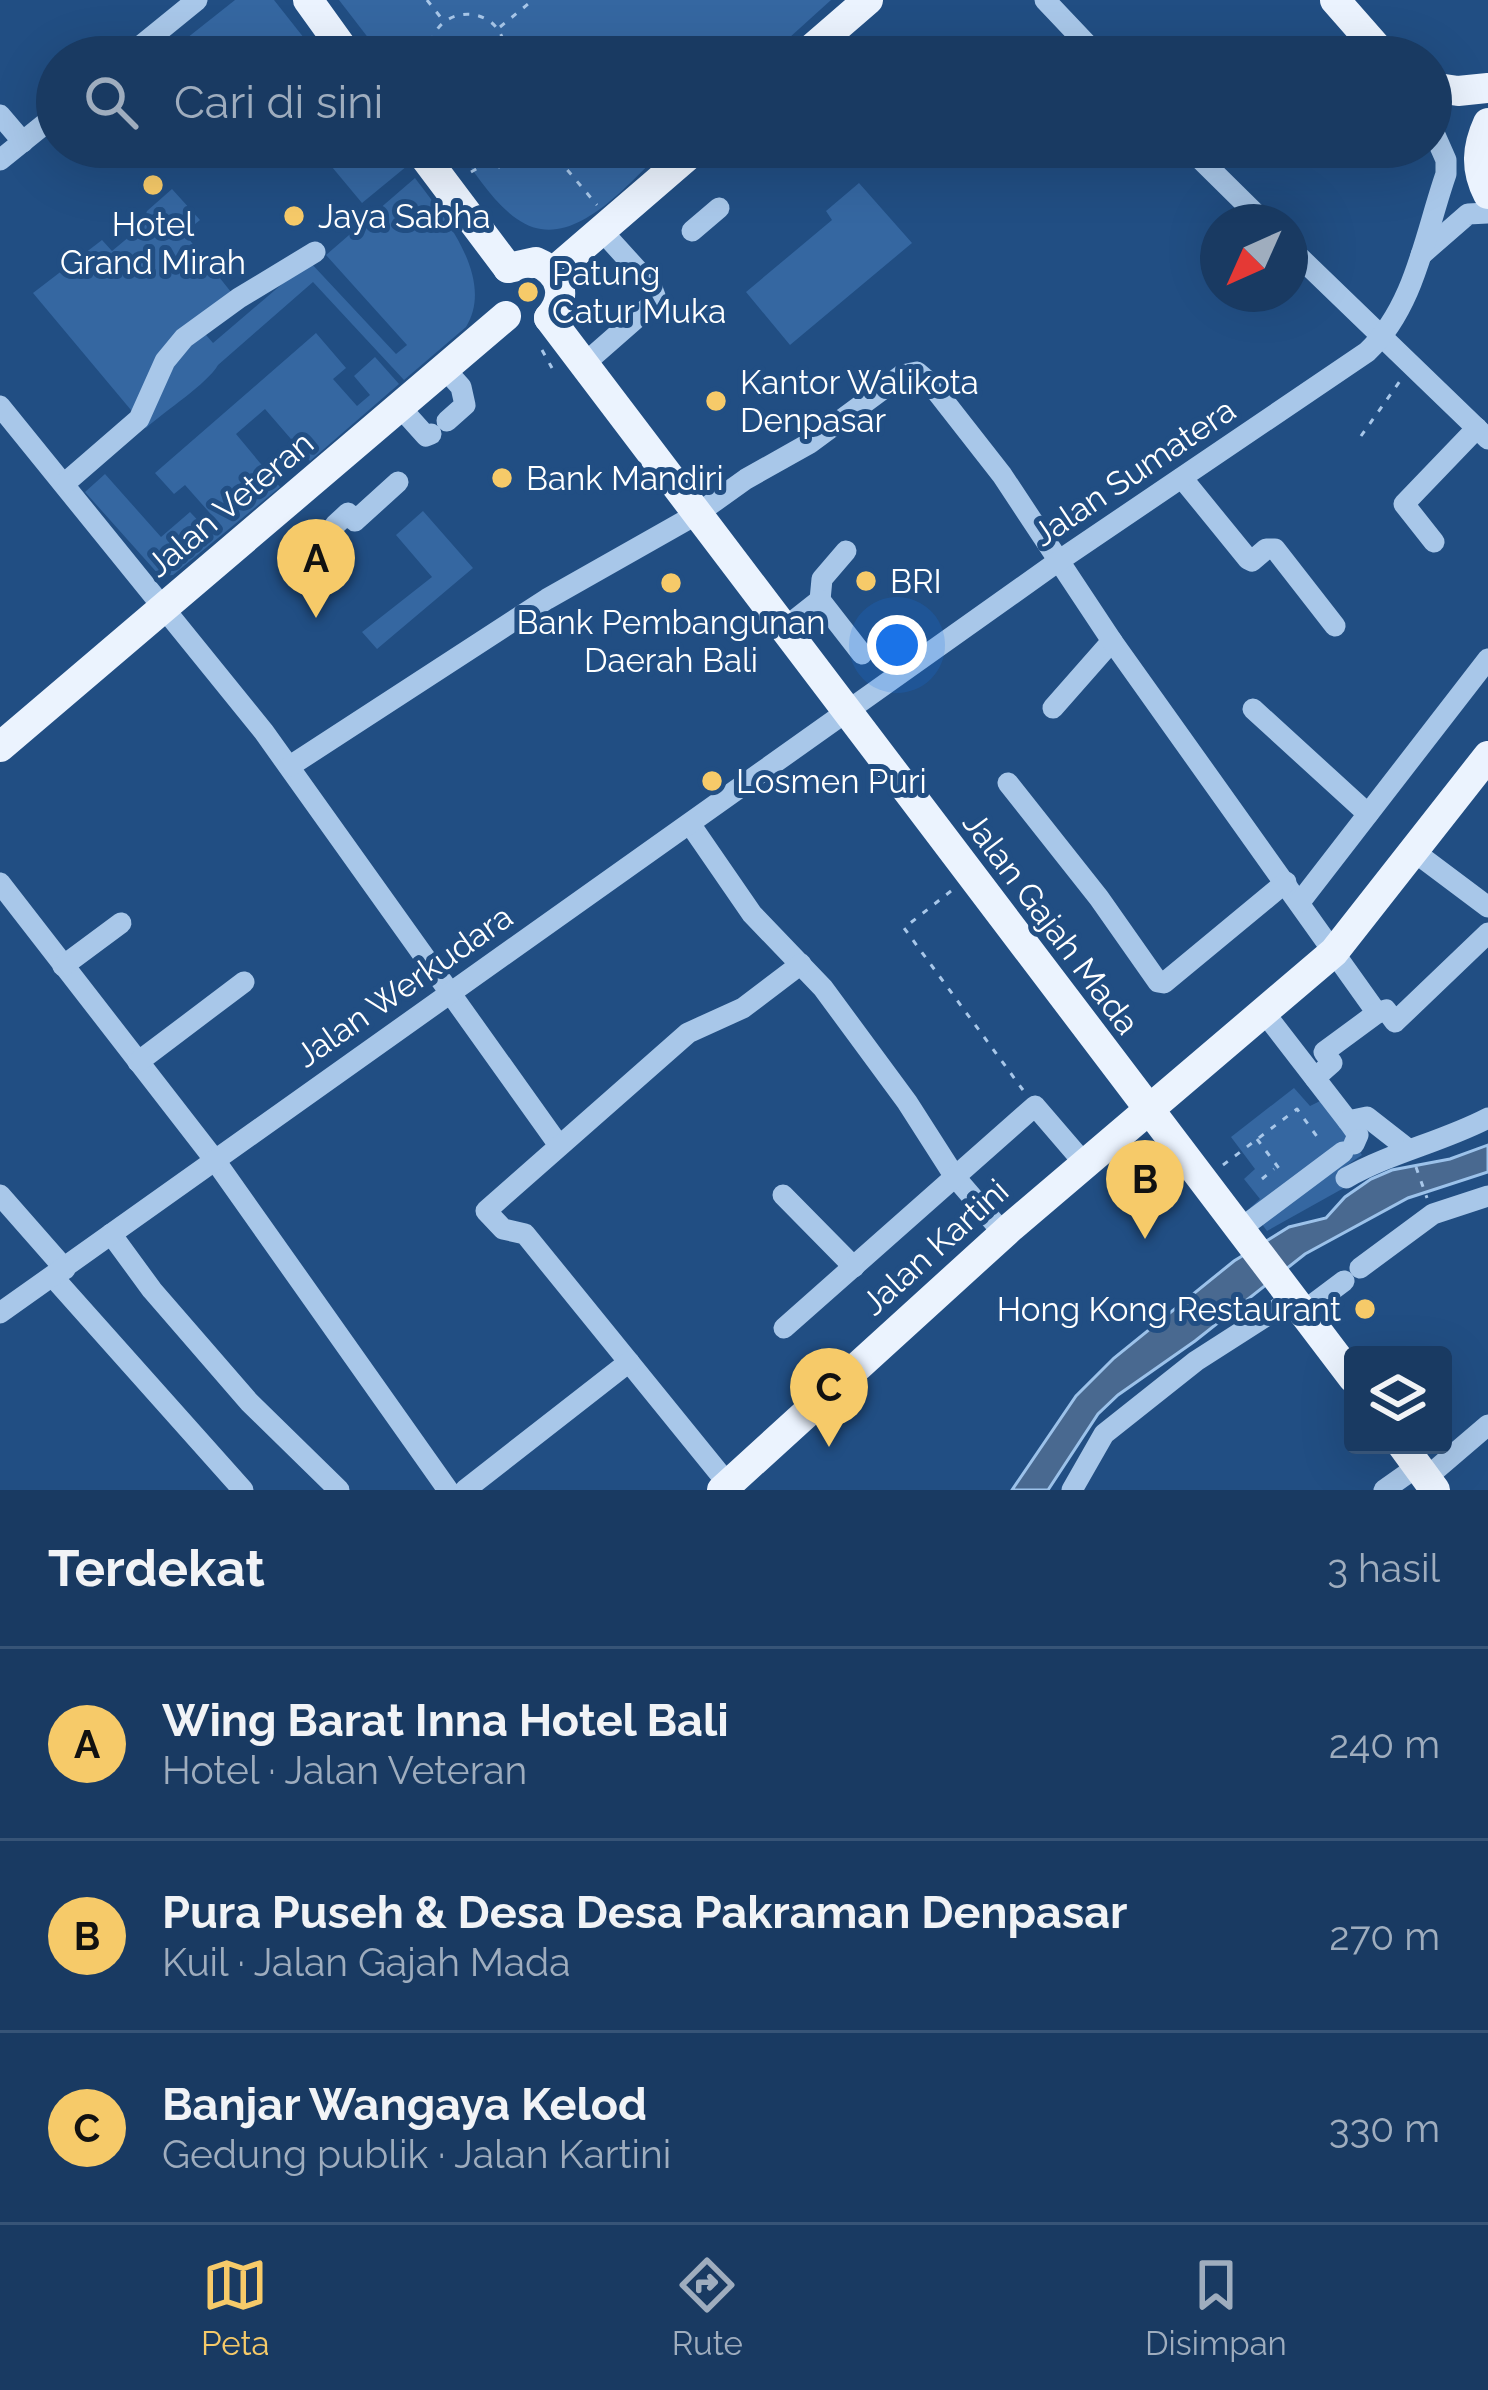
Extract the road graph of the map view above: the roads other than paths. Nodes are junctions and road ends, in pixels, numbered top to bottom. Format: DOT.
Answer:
graph roads {
  1 [pos="197,0"];
  2 [pos="308,0"];
  3 [pos="868,0"];
  4 [pos="1045,0"];
  5 [pos="1340,2"];
  6 [pos="153,36"];
  7 [pos="335,36"];
  8 [pos="826,36"];
  9 [pos="1079,36"];
  10 [pos="1368,36"];
  11 [pos="1488,88"];
  12 [pos="1452,90"];
  13 [pos="0,116"];
  14 [pos="1488,123"];
  15 [pos="36,131"];
  16 [pos="22,142"];
  17 [pos="0,160"];
  18 [pos="433,168"];
  19 [pos="670,168"];
  20 [pos="1209,168"];
  21 [pos="1445,168"];
  22 [pos="1488,194"];
  23 [pos="1246,204"];
  24 [pos="719,208"];
  25 [pos="1488,213"];
  26 [pos="601,220"];
  27 [pos="692,231"];
  28 [pos="314,252"];
  29 [pos="1420,255"];
  30 [pos="1308,265"];
  31 [pos="508,268"];
  32 [pos="553,272"];
  33 [pos="506,316"];
  34 [pos="549,318"];
  35 [pos="1383,338"];
  36 [pos="584,364"];
  37 [pos="444,368"];
  38 [pos="399,406"];
  39 [pos="3,417"];
  40 [pos="1482,433"];
  41 [pos="1182,478"];
  42 [pos="398,482"];
  43 [pos="64,484"];
  44 [pos="697,514"];
  45 [pos="335,525"];
  46 [pos="1434,542"];
  47 [pos="846,551"];
  48 [pos="1060,560"];
  49 [pos="814,604"];
  50 [pos="163,607"];
  51 [pos="1335,626"];
  52 [pos="782,630"];
  53 [pos="1112,641"];
  54 [pos="862,654"];
  55 [pos="1488,659"];
  56 [pos="1053,708"];
  57 [pos="1253,709"];
  58 [pos="846,712"];
  59 [pos="0,747"];
  60 [pos="1488,756"];
  61 [pos="290,766"];
  62 [pos="1008,783"];
  63 [pos="1368,814"];
  64 [pos="690,824"];
  65 [pos="1412,850"];
  66 [pos="1286,882"];
  67 [pos="0,884"];
  68 [pos="1300,902"];
  69 [pos="1488,907"];
  70 [pos="122,923"];
  71 [pos="1488,933"];
  72 [pos="1334,952"];
  73 [pos="801,964"];
  74 [pos="63,966"];
  75 [pos="244,982"];
  76 [pos="449,995"];
  77 [pos="1263,1011"];
  78 [pos="1377,1013"];
  79 [pos="138,1061"];
  80 [pos="1315,1078"];
  81 [pos="1147,1109"];
  82 [pos="1488,1118"];
  83 [pos="1348,1121"];
  84 [pos="558,1144"];
  85 [pos="1411,1156"];
  86 [pos="214,1159"];
  87 [pos="1084,1163"];
  88 [pos="955,1178"];
  89 [pos="1346,1178"];
  90 [pos="0,1195"];
  91 [pos="783,1195"];
  92 [pos="1488,1196"];
  93 [pos="111,1234"];
  94 [pos="1004,1234"];
  95 [pos="1247,1237"];
  96 [pos="854,1267"];
  97 [pos="59,1273"];
  98 [pos="1296,1300"];
  99 [pos="0,1313"];
  100 [pos="784,1328"];
  101 [pos="629,1362"];
  102 [pos="1344,1366"];
  103 [pos="1488,1426"];
  104 [pos="1420,1470"];
  105 [pos="725,1487"];
  106 [pos="243,1490"];
  107 [pos="339,1490"];
  108 [pos="448,1490"];
  109 [pos="465,1490"];
  110 [pos="1072,1490"];
  111 [pos="1384,1490"];
  1 -- 6 [label="street"];
  2 -- 7 [label="main road"];
  3 -- 8 [label="main road"];
  4 -- 9 [label="street"];
  5 -- 10 [label="main road"];
  11 -- 12 [label="main road"];
  13 -- 16 [label="street"];
  14 -- 22 [label="main road"];
  15 -- 16 [label="street"];
  16 -- 17 [label="street"];
  18 -- 31 [label="main road"];
  19 -- 26 [label="main road"];
  20 -- 23 [label="street"];
  21 -- 29 [label="street, Jalan Sumatera"];
  24 -- 27 [label="street"];
  25 -- 29 [label="street, Jalan Sumatera"];
  26 -- 32 [label="main road"];
  26 -- 36 [label="street"];
  28 -- 43 [label="street"];
  29 -- 35 [label="street, Jalan Sumatera"];
  30 -- 35 [label="street"];
  31 -- 32 [label="main road"];
  31 -- 33 [label="main road"];
  32 -- 34 [label="main road"];
  33 -- 34 [label="main road"];
  33 -- 37 [label="main road, Jalan Veteran"];
  34 -- 36 [label="main road, Jalan Gajah Mada"];
  35 -- 40 [label="street"];
  35 -- 41 [label="street, Jalan Sumatera"];
  36 -- 44 [label="main road, Jalan Gajah Mada"];
  37 -- 38 [label="main road, Jalan Veteran"];
  37 -- 38 [label="street"];
  38 -- 50 [label="main road, Jalan Veteran"];
  39 -- 43 [label="street"];
  40 -- 46 [label="street"];
  41 -- 48 [label="street, Jalan Sumatera"];
  41 -- 51 [label="street"];
  42 -- 45 [label="street"];
  43 -- 50 [label="street"];
  44 -- 48 [label="street"];
  44 -- 52 [label="main road, Jalan Gajah Mada"];
  44 -- 61 [label="street"];
  47 -- 49 [label="street"];
  48 -- 53 [label="street"];
  48 -- 58 [label="street, Jalan Sumatera"];
  49 -- 52 [label="street"];
  49 -- 54 [label="street"];
  50 -- 59 [label="main road, Jalan Veteran"];
  50 -- 61 [label="street"];
  52 -- 58 [label="main road, Jalan Gajah Mada"];
  53 -- 56 [label="street"];
  53 -- 66 [label="street"];
  55 -- 63 [label="street"];
  57 -- 63 [label="street"];
  58 -- 64 [label="street, Jalan Werkudara"];
  58 -- 81 [label="main road, Jalan Gajah Mada"];
  60 -- 65 [label="main road, Jalan Kartini"];
  61 -- 76 [label="street"];
  62 -- 66 [label="street"];
  63 -- 68 [label="street"];
  64 -- 73 [label="street"];
  64 -- 76 [label="street, Jalan Werkudara"];
  65 -- 69 [label="street"];
  65 -- 72 [label="main road, Jalan Kartini"];
  66 -- 68 [label="street"];
  67 -- 74 [label="street"];
  68 -- 72 [label="street"];
  70 -- 74 [label="street"];
  71 -- 78 [label="street"];
  72 -- 77 [label="main road, Jalan Kartini"];
  72 -- 78 [label="street"];
  73 -- 84 [label="street"];
  73 -- 88 [label="street"];
  74 -- 79 [label="street"];
  75 -- 79 [label="street"];
  76 -- 84 [label="street"];
  76 -- 86 [label="street, Jalan Werkudara"];
  77 -- 80 [label="street"];
  77 -- 81 [label="main road, Jalan Kartini"];
  78 -- 80 [label="street"];
  79 -- 86 [label="street"];
  80 -- 83 [label="street"];
  81 -- 87 [label="main road, Jalan Kartini"];
  81 -- 95 [label="main road, Jalan Gajah Mada"];
  82 -- 85 [label="street"];
  83 -- 85 [label="street"];
  83 -- 95 [label="street"];
  84 -- 101 [label="street"];
  85 -- 89 [label="street"];
  86 -- 93 [label="street, Jalan Werkudara"];
  86 -- 108 [label="street"];
  87 -- 88 [label="street"];
  87 -- 94 [label="main road, Jalan Kartini"];
  88 -- 94 [label="street"];
  88 -- 96 [label="street"];
  90 -- 97 [label="street"];
  91 -- 96 [label="street"];
  92 -- 98 [label="street"];
  93 -- 97 [label="street, Jalan Werkudara"];
  93 -- 107 [label="street"];
  94 -- 105 [label="main road, Jalan Kartini"];
  95 -- 98 [label="main road, Jalan Gajah Mada"];
  96 -- 100 [label="street"];
  97 -- 99 [label="street, Jalan Werkudara"];
  97 -- 106 [label="street"];
  98 -- 102 [label="main road, Jalan Gajah Mada"];
  98 -- 110 [label="street"];
  101 -- 105 [label="street"];
  101 -- 109 [label="street"];
  103 -- 104 [label="street"];
  104 -- 111 [label="street"];
}
